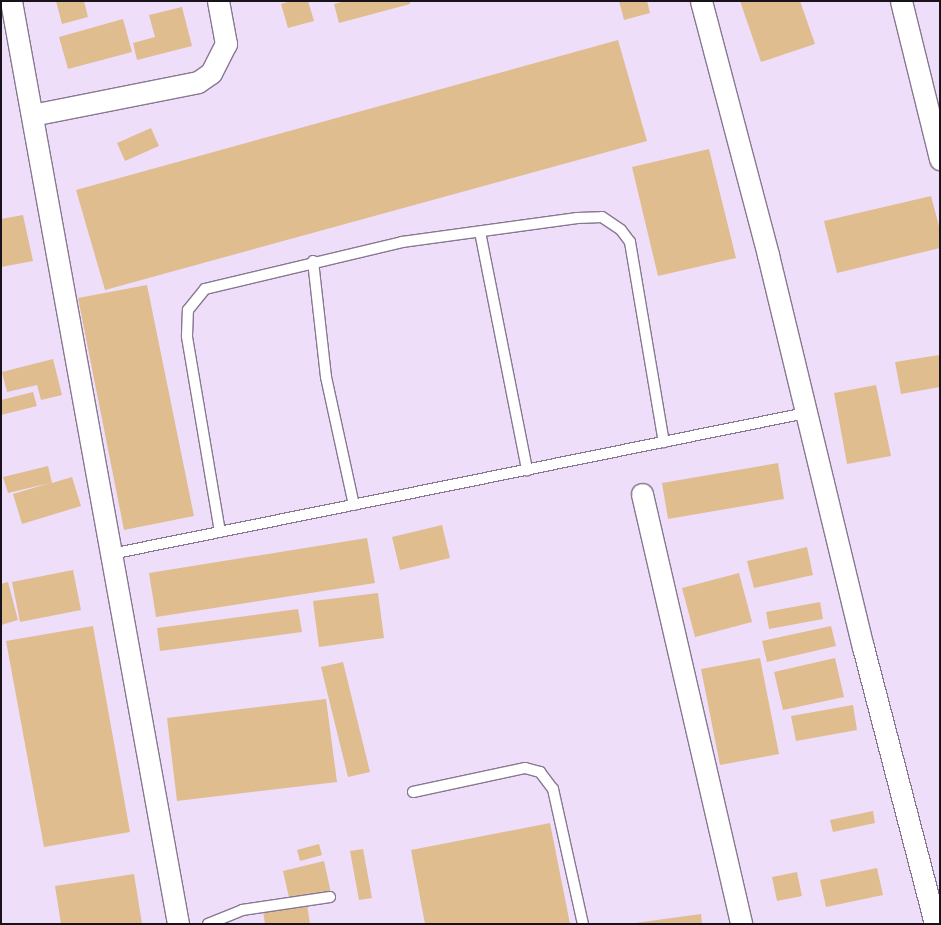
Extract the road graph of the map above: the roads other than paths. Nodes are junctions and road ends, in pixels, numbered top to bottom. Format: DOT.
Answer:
graph roads {
  1 [pos="11,1"];
  2 [pos="218,1"];
  3 [pos="701,1"];
  4 [pos="901,1"];
  5 [pos="32,115"];
  6 [pos="940,160"];
  7 [pos="480,232"];
  8 [pos="313,262"];
  9 [pos="806,413"];
  10 [pos="664,442"];
  11 [pos="527,470"];
  12 [pos="642,494"];
  13 [pos="354,505"];
  14 [pos="220,532"];
  15 [pos="111,554"];
  16 [pos="413,792"];
  17 [pos="330,897"];
  18 [pos="178,924"];
  19 [pos="208,924"];
  20 [pos="584,924"];
  21 [pos="742,924"];
  22 [pos="935,924"];
  1 -- 5 [label="street"];
  2 -- 5 [label="street"];
  3 -- 9 [label="street"];
  4 -- 6 [label="street"];
  5 -- 15 [label="street"];
  7 -- 8 [label="lane"];
  7 -- 10 [label="lane"];
  7 -- 11 [label="lane"];
  8 -- 13 [label="lane"];
  8 -- 14 [label="lane"];
  9 -- 10 [label="lane"];
  9 -- 22 [label="street"];
  10 -- 11 [label="lane"];
  11 -- 13 [label="lane"];
  12 -- 21 [label="street"];
  13 -- 14 [label="lane"];
  14 -- 15 [label="lane"];
  15 -- 18 [label="street"];
  16 -- 20 [label="lane"];
  17 -- 19 [label="lane"];
}
